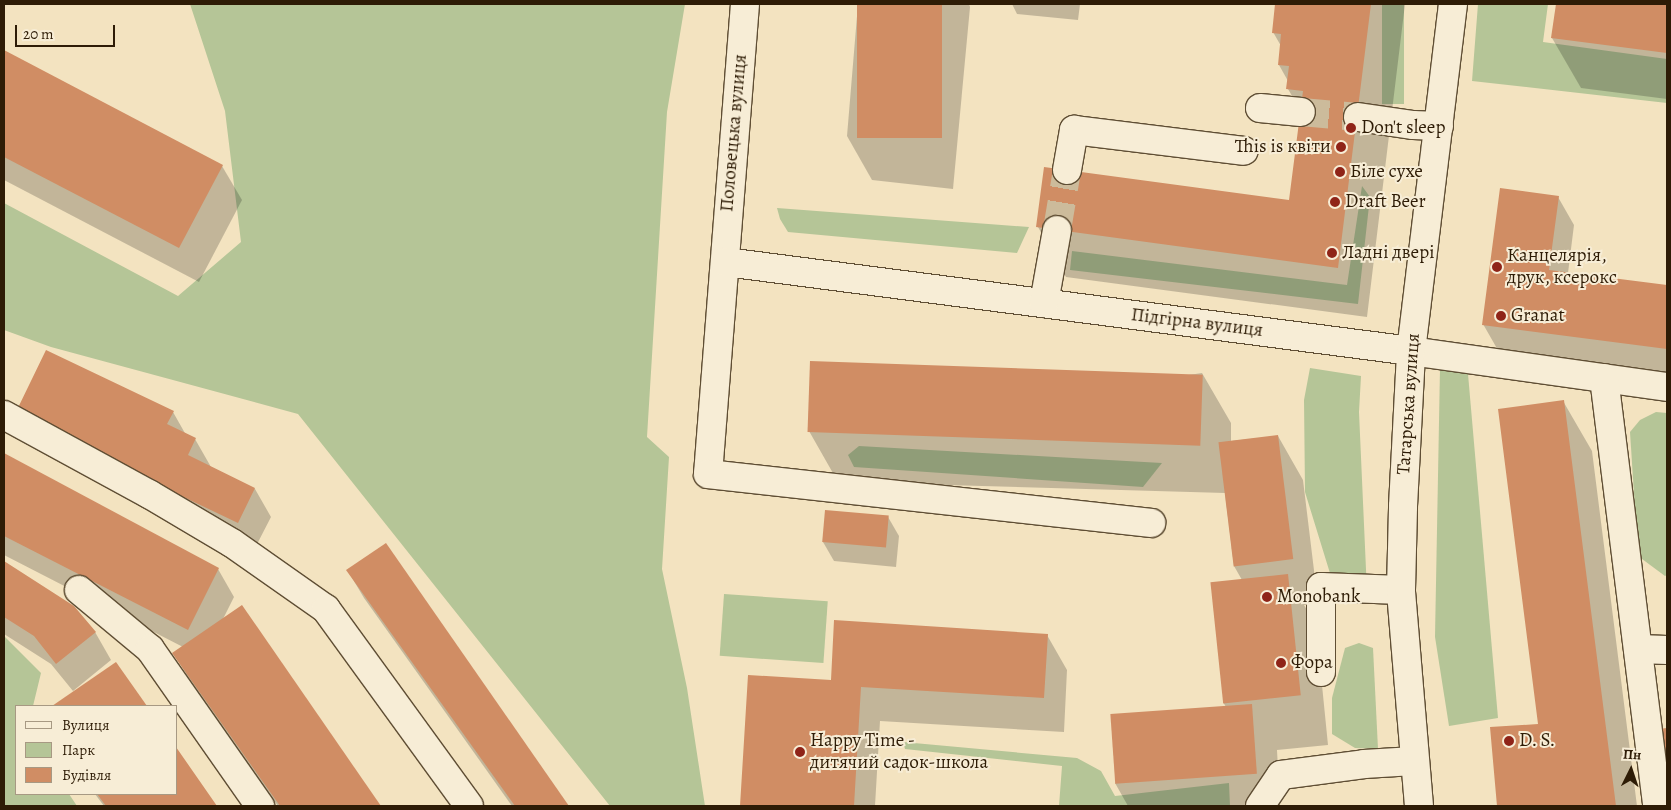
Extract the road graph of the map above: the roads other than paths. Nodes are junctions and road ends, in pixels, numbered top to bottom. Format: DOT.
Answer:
graph roads {
  1 [pos="745,4"];
  2 [pos="1453,4"];
  3 [pos="1260,108"];
  4 [pos="1300,112"];
  5 [pos="1358,117"];
  6 [pos="1439,126"];
  7 [pos="1244,151"];
  8 [pos="1067,170"];
  9 [pos="1057,230"];
  10 [pos="726,262"];
  11 [pos="1044,303"];
  12 [pos="1411,351"];
  13 [pos="1604,378"];
  14 [pos="1667,387"];
  15 [pos="4,414"];
  16 [pos="1151,523"];
  17 [pos="79,590"];
  18 [pos="1401,590"];
  19 [pos="1638,649"];
  20 [pos="1667,650"];
  21 [pos="1321,672"];
  22 [pos="1414,761"];
  23 [pos="260,806"];
  24 [pos="468,806"];
  25 [pos="1260,806"];
  26 [pos="1419,806"];
  27 [pos="1657,806"];
  1 -- 10 [label="street, Половецька вулиця"];
  2 -- 6 [label="street, Татарська вулиця"];
  3 -- 4 [label="street"];
  5 -- 6 [label="street"];
  6 -- 12 [label="street, Татарська вулиця"];
  7 -- 8 [label="street"];
  9 -- 11 [label="street"];
  10 -- 11 [label="street, Підгірна вулиця"];
  10 -- 16 [label="street, Половецька вулиця"];
  11 -- 12 [label="street, Підгірна вулиця"];
  12 -- 13 [label="street, Підгірна вулиця"];
  12 -- 18 [label="street, Татарська вулиця"];
  13 -- 14 [label="street, Підгірна вулиця"];
  13 -- 19 [label="street"];
  15 -- 24 [label="street"];
  17 -- 23 [label="street"];
  18 -- 21 [label="street"];
  18 -- 22 [label="street, Татарська вулиця"];
  19 -- 20 [label="street"];
  19 -- 27 [label="street"];
  22 -- 25 [label="street"];
  22 -- 26 [label="street, Татарська вулиця"];
}
